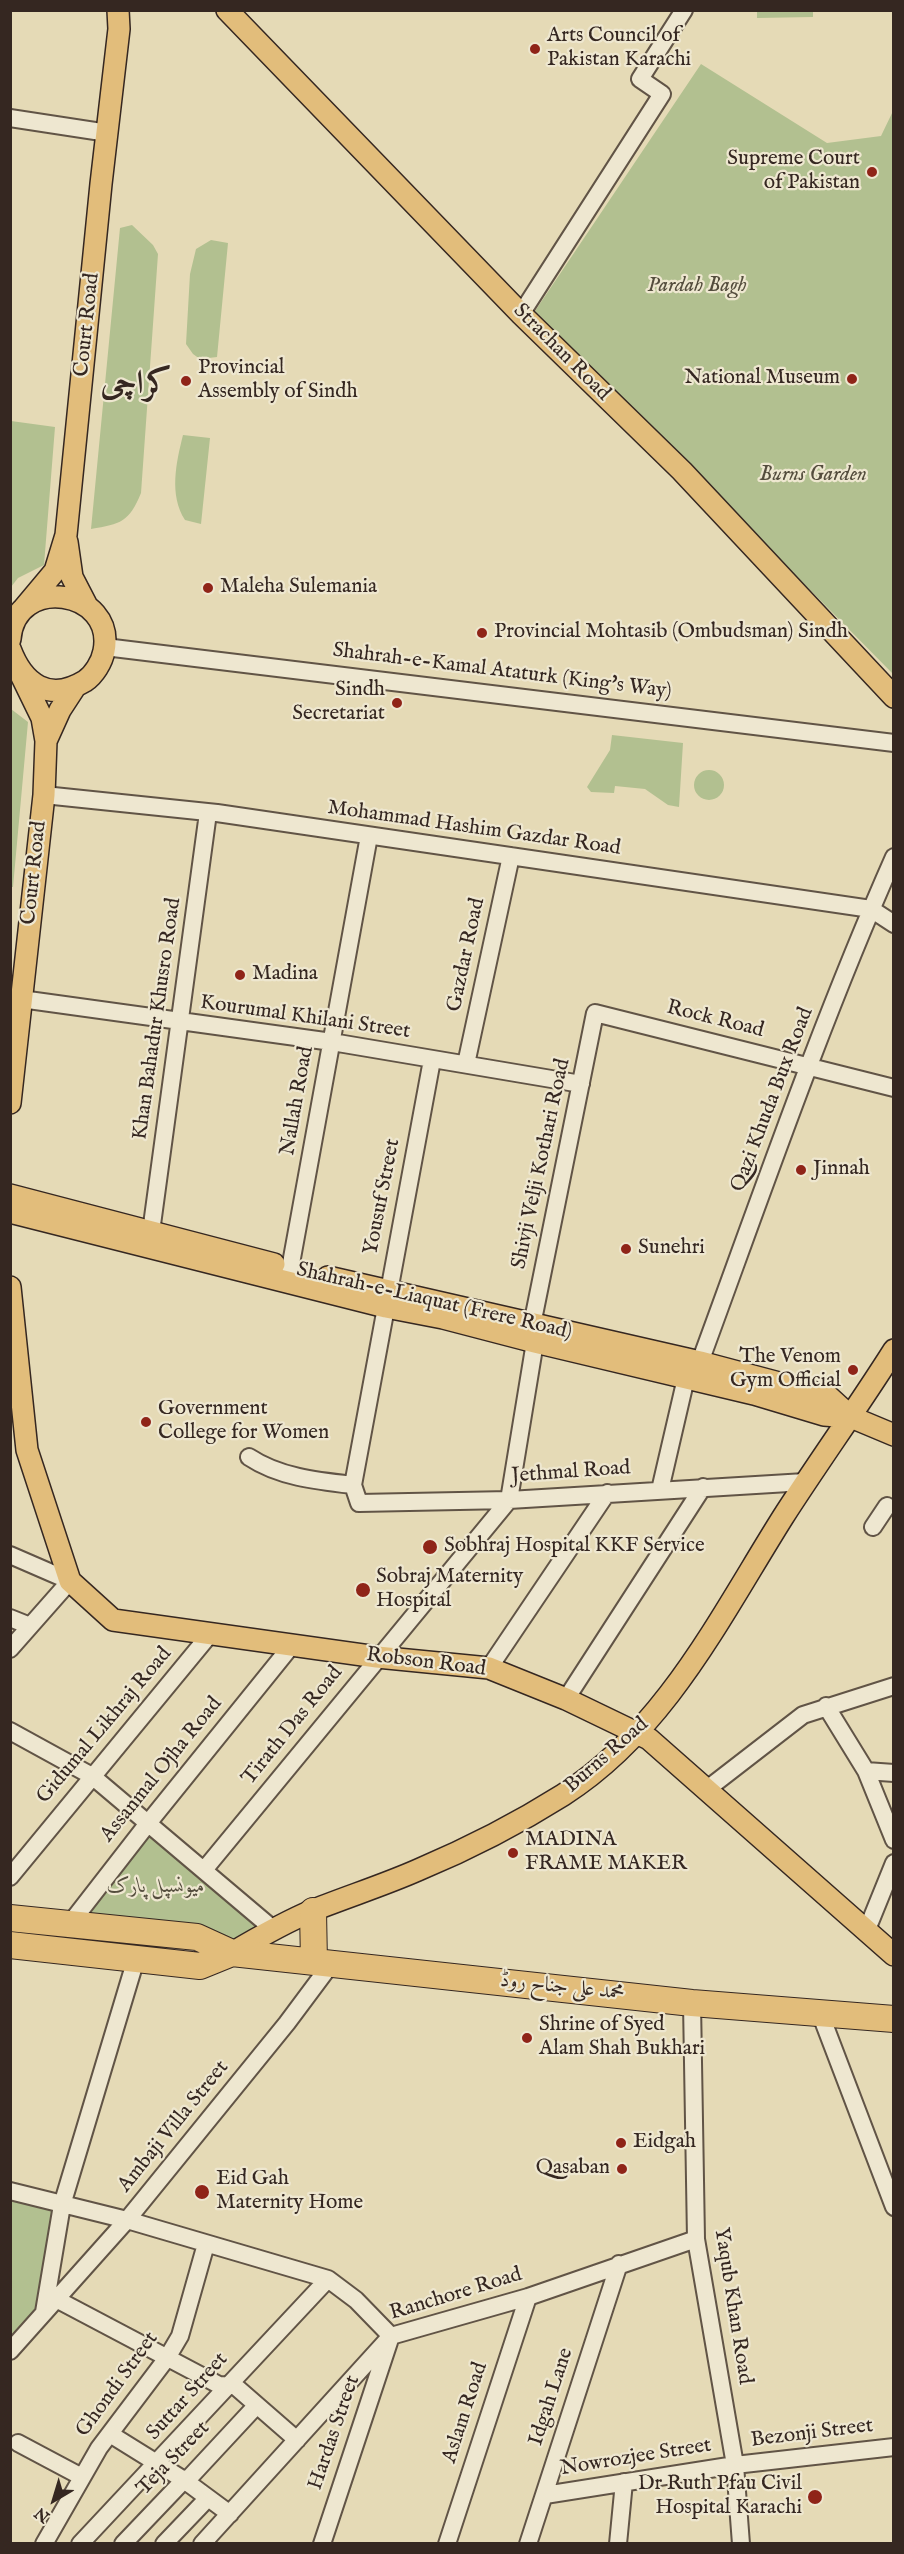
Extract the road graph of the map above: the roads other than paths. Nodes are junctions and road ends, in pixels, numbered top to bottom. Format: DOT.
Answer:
graph roads {
  1 [pos="227,10"];
  2 [pos="684,10"];
  3 [pos="122,17"];
  4 [pos="242,19"];
  5 [pos="10,118"];
  6 [pos="108,133"];
  7 [pos="521,314"];
  8 [pos="66,535"];
  9 [pos="87,606"];
  10 [pos="24,608"];
  11 [pos="10,639"];
  12 [pos="105,647"];
  13 [pos="14,659"];
  14 [pos="75,687"];
  15 [pos="894,697"];
  16 [pos="46,741"];
  17 [pos="894,743"];
  18 [pos="44,795"];
  19 [pos="208,813"];
  20 [pos="369,836"];
  21 [pos="511,856"];
  22 [pos="894,857"];
  23 [pos="871,909"];
  24 [pos="894,924"];
  25 [pos="21,999"];
  26 [pos="595,1013"];
  27 [pos="181,1022"];
  28 [pos="332,1042"];
  29 [pos="432,1060"];
  30 [pos="466,1065"];
  31 [pos="810,1067"];
  32 [pos="581,1084"];
  33 [pos="894,1088"];
  34 [pos="10,1102"];
  35 [pos="10,1195"];
  36 [pos="10,1212"];
  37 [pos="151,1232"];
  38 [pos="290,1269"];
  39 [pos="10,1287"];
  40 [pos="387,1299"];
  41 [pos="533,1334"];
  42 [pos="894,1350"];
  43 [pos="693,1370"];
  44 [pos="851,1417"];
  45 [pos="894,1435"];
  46 [pos="19,1448"];
  47 [pos="249,1457"];
  48 [pos="805,1482"];
  49 [pos="352,1485"];
  50 [pos="703,1487"];
  51 [pos="660,1490"];
  52 [pos="607,1493"];
  53 [pos="509,1500"];
  54 [pos="891,1505"];
  55 [pos="873,1527"];
  56 [pos="10,1555"];
  57 [pos="70,1581"];
  58 [pos="10,1618"];
  59 [pos="30,1626"];
  60 [pos="212,1633"];
  61 [pos="292,1645"];
  62 [pos="10,1648"];
  63 [pos="377,1657"];
  64 [pos="489,1668"];
  65 [pos="894,1686"];
  66 [pos="566,1699"];
  67 [pos="826,1706"];
  68 [pos="10,1731"];
  69 [pos="639,1733"];
  70 [pos="866,1771"];
  71 [pos="894,1773"];
  72 [pos="92,1776"];
  73 [pos="706,1790"];
  74 [pos="149,1821"];
  75 [pos="894,1840"];
  76 [pos="894,1863"];
  77 [pos="204,1870"];
  78 [pos="10,1877"];
  79 [pos="313,1911"];
  80 [pos="10,1918"];
  81 [pos="69,1925"];
  82 [pos="273,1929"];
  83 [pos="866,1932"];
  84 [pos="10,1946"];
  85 [pos="232,1953"];
  86 [pos="894,1955"];
  87 [pos="135,1959"];
  88 [pos="323,1963"];
  89 [pos="692,2003"];
  90 [pos="820,2013"];
  91 [pos="894,2019"];
  92 [pos="10,2191"];
  93 [pos="62,2205"];
  94 [pos="894,2206"];
  95 [pos="127,2220"];
  96 [pos="696,2239"];
  97 [pos="206,2244"];
  98 [pos="619,2264"];
  99 [pos="328,2279"];
  100 [pos="528,2297"];
  101 [pos="56,2299"];
  102 [pos="44,2312"];
  103 [pos="391,2336"];
  104 [pos="10,2351"];
  105 [pos="167,2358"];
  106 [pos="228,2385"];
  107 [pos="256,2406"];
  108 [pos="110,2434"];
  109 [pos="297,2440"];
  110 [pos="18,2443"];
  111 [pos="894,2447"];
  112 [pos="158,2462"];
  113 [pos="735,2465"];
  114 [pos="82,2477"];
  115 [pos="184,2480"];
  116 [pos="624,2482"];
  117 [pos="545,2495"];
  118 [pos="208,2498"];
  119 [pos="230,2514"];
  120 [pos="44,2544"];
  121 [pos="80,2544"];
  122 [pos="123,2544"];
  123 [pos="164,2544"];
  124 [pos="202,2544"];
  125 [pos="322,2544"];
  126 [pos="447,2544"];
  127 [pos="528,2544"];
  128 [pos="618,2544"];
  129 [pos="741,2544"];
  1 -- 4 [label="main road, Strachan Road"];
  2 -- 7 [label="street"];
  3 -- 6 [label="main road, Court Road"];
  4 -- 7 [label="main road, Strachan Road"];
  5 -- 6 [label="street"];
  6 -- 8 [label="main road, Court Road"];
  7 -- 15 [label="main road, Strachan Road"];
  8 -- 9 [label="main road"];
  8 -- 10 [label="main road, Court Road"];
  9 -- 10 [label="main road"];
  9 -- 12 [label="main road"];
  10 -- 11 [label="main road, Court Road"];
  12 -- 14 [label="main road, Court Road"];
  12 -- 17 [label="street, Shahrah-e-Kamal Ataturk (King's Way)"];
  13 -- 14 [label="main road"];
  13 -- 16 [label="main road"];
  14 -- 16 [label="main road, Court Road"];
  16 -- 18 [label="main road, Court Road"];
  18 -- 19 [label="street, Mohammad Hashim Gazdar Road"];
  18 -- 25 [label="main road, Court Road"];
  19 -- 20 [label="street, Mohammad Hashim Gazdar Road"];
  19 -- 27 [label="street, Khan Bahadur Khusro Road"];
  20 -- 21 [label="street, Mohammad Hashim Gazdar Road"];
  20 -- 28 [label="street, Nallah Road"];
  21 -- 23 [label="street, Mohammad Hashim Gazdar Road"];
  21 -- 30 [label="street, Gazdar Road"];
  22 -- 23 [label="street, Qazi Khuda Bux Road"];
  23 -- 24 [label="street, Mohammad Hashim Gazdar Road"];
  23 -- 31 [label="street, Qazi Khuda Bux Road"];
  25 -- 27 [label="street, Kourumal Khilani Street"];
  25 -- 34 [label="main road, Court Road"];
  26 -- 31 [label="street, Rock Road"];
  26 -- 32 [label="street, Shivji Velji Kothari Road"];
  27 -- 28 [label="street, Kourumal Khilani Street"];
  27 -- 37 [label="street, Khan Bahadur Khusro Road"];
  28 -- 29 [label="street, Kourumal Khilani Street"];
  28 -- 38 [label="street, Nallah Road"];
  29 -- 30 [label="street, Kourumal Khilani Street"];
  29 -- 40 [label="street, Yousuf Street"];
  30 -- 32 [label="street, Kourumal Khilani Street"];
  31 -- 33 [label="street, Rock Road"];
  31 -- 43 [label="street, Qazi Khuda Bux Road"];
  32 -- 41 [label="street, Shivji Velji Kothari Road"];
  35 -- 37 [label="main road, Shahrah-e-Liaquat (Frere Road)"];
  36 -- 40 [label="main road, Shahrah-e-Liaquat (Frere Road)"];
  37 -- 38 [label="main road, Shahrah-e-Liaquat (Frere Road)"];
  38 -- 40 [label="main road, Shahrah-e-Liaquat (Frere Road)"];
  39 -- 46 [label="main road, Robson Road"];
  40 -- 41 [label="main road, Shahrah-e-Liaquat (Frere Road)"];
  40 -- 49 [label="street, Yousuf Street"];
  41 -- 43 [label="main road, Shahrah-e-Liaquat (Frere Road)"];
  41 -- 53 [label="street, Shivji Velji Kothari Road"];
  42 -- 44 [label="main road, Burns Road"];
  43 -- 44 [label="main road, Shahrah-e-Liaquat (Frere Road)"];
  43 -- 51 [label="street, Qazi Khuda Bux Road"];
  44 -- 45 [label="main road, Shahrah-e-Liaquat (Frere Road)"];
  44 -- 48 [label="main road, Burns Road"];
  46 -- 57 [label="main road, Robson Road"];
  47 -- 49 [label="street"];
  48 -- 50 [label="street, Jethmal Road"];
  48 -- 69 [label="main road, Burns Road"];
  49 -- 53 [label="street, Jethmal Road"];
  50 -- 51 [label="street, Jethmal Road"];
  50 -- 66 [label="street"];
  51 -- 52 [label="street, Jethmal Road"];
  52 -- 53 [label="street, Jethmal Road"];
  52 -- 64 [label="street"];
  53 -- 63 [label="street, Tirath Das Road"];
  54 -- 55 [label="street"];
  56 -- 57 [label="street"];
  57 -- 59 [label="street"];
  57 -- 60 [label="main road, Robson Road"];
  58 -- 59 [label="street"];
  59 -- 62 [label="street"];
  60 -- 61 [label="main road, Robson Road"];
  60 -- 72 [label="street, Gidumal Likhraj Road"];
  61 -- 63 [label="main road, Robson Road"];
  61 -- 74 [label="street, Assanmal Ojha Road"];
  63 -- 64 [label="main road, Robson Road"];
  63 -- 77 [label="street, Tirath Das Road"];
  64 -- 66 [label="main road, Robson Road"];
  65 -- 67 [label="street"];
  66 -- 69 [label="main road, Robson Road"];
  67 -- 70 [label="street"];
  67 -- 73 [label="street"];
  68 -- 72 [label="street"];
  69 -- 73 [label="main road, Robson Road"];
  69 -- 79 [label="main road, Burns Road"];
  70 -- 71 [label="street"];
  70 -- 75 [label="street"];
  72 -- 74 [label="street"];
  72 -- 78 [label="street, Gidumal Likhraj Road"];
  73 -- 83 [label="main road, Robson Road"];
  74 -- 77 [label="street"];
  74 -- 81 [label="street, Assanmal Ojha Road"];
  76 -- 83 [label="street"];
  77 -- 82 [label="street"];
  79 -- 82 [label="main road, Burns Road"];
  79 -- 88 [label="highway"];
  80 -- 81 [label="highway, محمد علی جناح روڈ"];
  81 -- 85 [label="highway, محمد علی جناح روڈ"];
  82 -- 85 [label="main road, Burns Road"];
  83 -- 86 [label="main road, Robson Road"];
  84 -- 87 [label="highway, محمد علی جناح روڈ"];
  85 -- 87 [label="highway, محمد علی جناح روڈ"];
  85 -- 88 [label="highway, محمد علی جناح روڈ"];
  87 -- 93 [label="street"];
  88 -- 89 [label="highway, محمد علی جناح روڈ"];
  88 -- 95 [label="street, Ambaji Villa Street"];
  89 -- 90 [label="highway, محمد علی جناح روڈ"];
  89 -- 96 [label="street, Yaqub Khan Road"];
  90 -- 91 [label="highway, محمد علی جناح روڈ"];
  90 -- 94 [label="street"];
  92 -- 93 [label="street"];
  93 -- 95 [label="street"];
  93 -- 102 [label="street"];
  95 -- 97 [label="street"];
  95 -- 101 [label="street, Ambaji Villa Street"];
  96 -- 98 [label="street, Ranchore Road"];
  96 -- 113 [label="street, Yaqub Khan Road"];
  97 -- 99 [label="street"];
  97 -- 105 [label="street, Ghondi Street"];
  98 -- 100 [label="street, Ranchore Road"];
  98 -- 117 [label="street, Idgah Lane"];
  99 -- 103 [label="street"];
  99 -- 106 [label="street, Suttar Street"];
  100 -- 103 [label="street, Ranchore Road"];
  100 -- 126 [label="street, Aslam Road"];
  101 -- 102 [label="street, Ambaji Villa Street"];
  101 -- 105 [label="street"];
  102 -- 104 [label="street, Ambaji Villa Street"];
  103 -- 109 [label="street, Ranchore Road"];
  103 -- 125 [label="street, Hardas Street"];
  105 -- 106 [label="street"];
  105 -- 108 [label="street, Ghondi Street"];
  106 -- 107 [label="street"];
  106 -- 112 [label="street, Suttar Street"];
  107 -- 109 [label="street"];
  107 -- 115 [label="street, Teja Street"];
  108 -- 112 [label="street"];
  108 -- 114 [label="street, Ghondi Street"];
  109 -- 119 [label="street, Ranchore Road"];
  110 -- 114 [label="street"];
  111 -- 113 [label="street, Bezonji Street"];
  112 -- 115 [label="street"];
  112 -- 121 [label="street, Suttar Street"];
  113 -- 116 [label="street, Nowrozjee Street"];
  113 -- 129 [label="street, Yaqub Khan Road"];
  114 -- 120 [label="street, Ghondi Street"];
  115 -- 118 [label="street"];
  115 -- 122 [label="street, Teja Street"];
  116 -- 117 [label="street, Nowrozjee Street"];
  116 -- 128 [label="street"];
  117 -- 127 [label="street, Idgah Lane"];
  118 -- 119 [label="street"];
  118 -- 123 [label="street"];
  119 -- 124 [label="street, Ranchore Road"];
}
